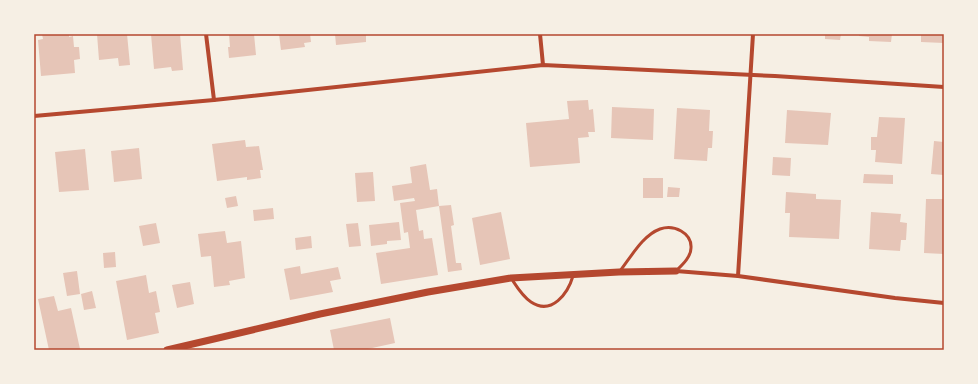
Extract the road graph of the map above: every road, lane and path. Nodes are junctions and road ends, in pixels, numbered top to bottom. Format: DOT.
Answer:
graph roads {
  1 [pos="206,34"];
  2 [pos="540,34"];
  3 [pos="753,34"];
  4 [pos="543,65"];
  5 [pos="750,75"];
  6 [pos="944,87"];
  7 [pos="214,100"];
  8 [pos="34,116"];
  9 [pos="676,271"];
  10 [pos="619,272"];
  11 [pos="573,275"];
  12 [pos="738,276"];
  13 [pos="511,278"];
  14 [pos="944,303"];
  15 [pos="167,350"];
  1 -- 7 [label="street"];
  2 -- 4 [label="street"];
  3 -- 5 [label="street"];
  4 -- 5 [label="street"];
  4 -- 7 [label="street"];
  5 -- 6 [label="street"];
  5 -- 12 [label="street"];
  7 -- 8 [label="street"];
  9 -- 10 [label="street"];
  9 -- 10 [label="lane"];
  9 -- 12 [label="street"];
  10 -- 11 [label="street"];
  11 -- 13 [label="street"];
  11 -- 13 [label="lane"];
  12 -- 14 [label="street"];
  13 -- 15 [label="street"];
}
